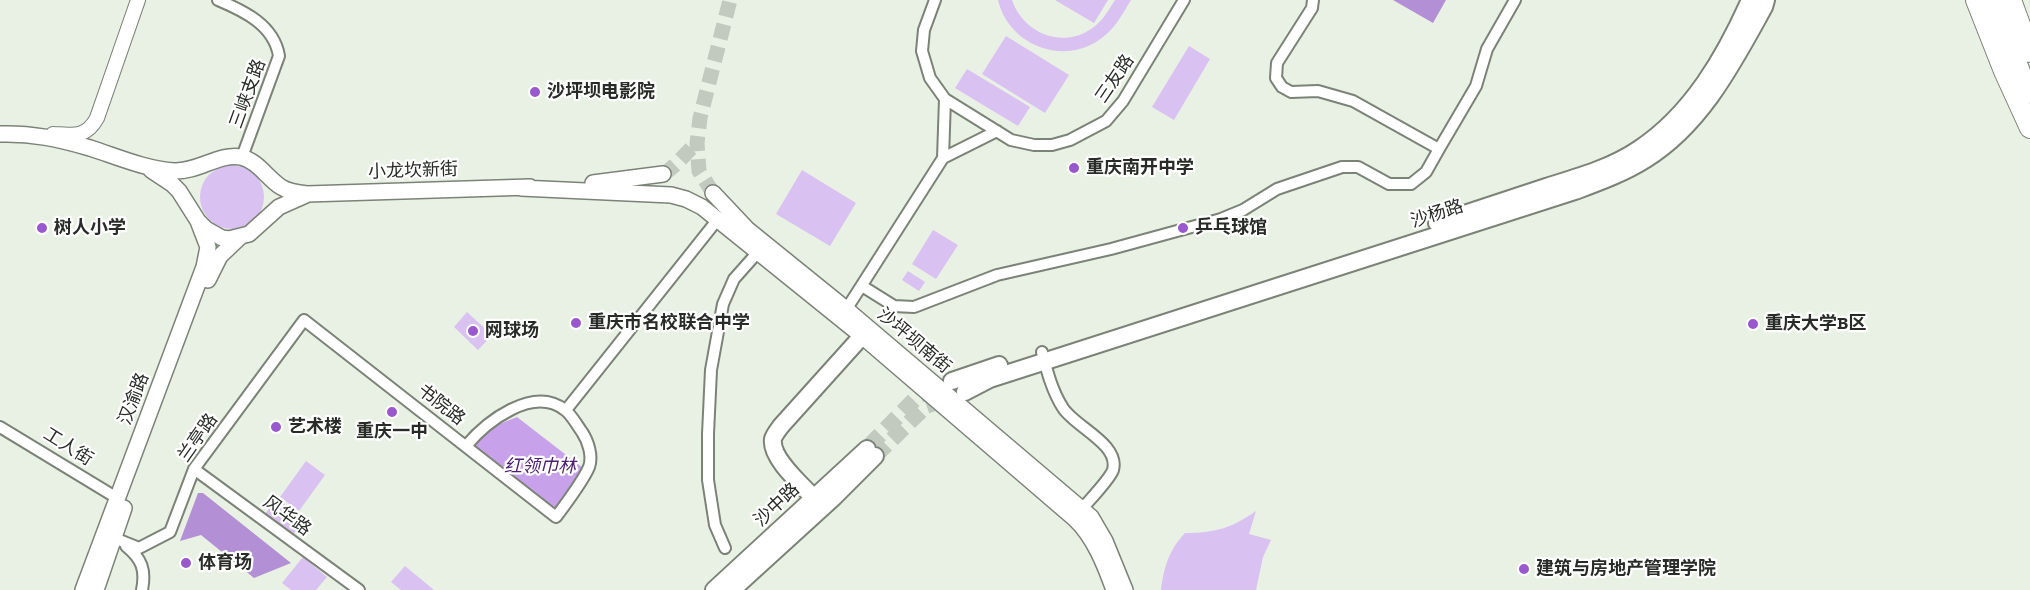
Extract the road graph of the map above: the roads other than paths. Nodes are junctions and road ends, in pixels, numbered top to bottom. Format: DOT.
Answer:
graph roads {
  1 [pos="138,0"];
  2 [pos="218,0"];
  3 [pos="936,0"];
  4 [pos="1184,0"];
  5 [pos="1313,0"];
  6 [pos="1515,0"];
  7 [pos="1750,0"];
  8 [pos="1766,0"];
  9 [pos="1976,0"];
  10 [pos="1993,0"];
  11 [pos="2011,0"];
  12 [pos="2017,63"];
  13 [pos="2030,98"];
  14 [pos="945,99"];
  15 [pos="2030,128"];
  16 [pos="997,131"];
  17 [pos="30,133"];
  18 [pos="0,134"];
  19 [pos="1439,149"];
  20 [pos="242,158"];
  21 [pos="942,158"];
  22 [pos="146,167"];
  23 [pos="663,174"];
  24 [pos="521,188"];
  25 [pos="713,193"];
  26 [pos="307,194"];
  27 [pos="686,199"];
  28 [pos="718,219"];
  29 [pos="198,221"];
  30 [pos="240,237"];
  31 [pos="758,252"];
  32 [pos="861,286"];
  33 [pos="843,314"];
  34 [pos="304,320"];
  35 [pos="862,336"];
  36 [pos="1044,357"];
  37 [pos="958,387"];
  38 [pos="566,410"];
  39 [pos="0,427"];
  40 [pos="466,446"];
  41 [pos="194,468"];
  42 [pos="117,498"];
  43 [pos="814,498"];
  44 [pos="1078,513"];
  45 [pos="118,540"];
  46 [pos="725,548"];
  47 [pos="83,590"];
  48 [pos="96,590"];
  49 [pos="142,590"];
  50 [pos="359,590"];
  51 [pos="714,590"];
  52 [pos="732,590"];
  53 [pos="1114,590"];
  54 [pos="1125,590"];
  1 -- 17 [label="street"];
  2 -- 20 [label="street, 三峡支路"];
  3 -- 14 [label="street"];
  4 -- 16 [label="street, 三友路"];
  5 -- 19 [label="street"];
  6 -- 19 [label="street"];
  7 -- 36 [label="main road, 沙杨路"];
  8 -- 36 [label="main road, 沙杨路"];
  9 -- 12 [label="highway"];
  10 -- 12 [label="highway"];
  11 -- 12 [label="highway"];
  12 -- 13 [label="highway"];
  12 -- 15 [label="highway"];
  14 -- 16 [label="street"];
  14 -- 21 [label="street"];
  16 -- 21 [label="street"];
  17 -- 18 [label="main road"];
  17 -- 22 [label="main road"];
  19 -- 32 [label="street"];
  20 -- 22 [label="main road"];
  20 -- 26 [label="main road, 小龙坎新街"];
  21 -- 32 [label="street"];
  22 -- 29 [label="main road"];
  23 -- 24 [label="main road, 小龙坎新街"];
  24 -- 26 [label="main road, 小龙坎新街"];
  24 -- 27 [label="main road, 小龙坎新街"];
  25 -- 33 [label="main road, 沙坪坝南街"];
  26 -- 30 [label="main road, 小龙坎新街"];
  27 -- 28 [label="main road, 沙坪坝南街"];
  28 -- 31 [label="main road, 沙坪坝南街"];
  28 -- 38 [label="street"];
  29 -- 30 [label="main road"];
  29 -- 42 [label="main road, 汉渝路"];
  30 -- 45 [label="main road, 汉渝路"];
  31 -- 33 [label="main road, 沙坪坝南街"];
  31 -- 46 [label="street"];
  32 -- 33 [label="street"];
  33 -- 35 [label="main road, 沙坪坝南街"];
  33 -- 44 [label="main road, 沙坪坝南街"];
  34 -- 40 [label="street, 书院路"];
  34 -- 41 [label="street, 兰亭路"];
  35 -- 43 [label="main road"];
  35 -- 44 [label="main road, 沙坪坝南街"];
  36 -- 37 [label="main road"];
  36 -- 44 [label="street"];
  38 -- 40 [label="street"];
  38 -- 40 [label="street, 书院路"];
  39 -- 42 [label="street, 工人街"];
  41 -- 45 [label="street, 兰亭路"];
  41 -- 50 [label="street, 风华路"];
  42 -- 47 [label="main road, 汉渝路"];
  43 -- 51 [label="main road, 沙中路"];
  43 -- 52 [label="main road, 沙中路"];
  44 -- 53 [label="main road"];
  44 -- 54 [label="main road"];
  45 -- 48 [label="main road, 汉渝路"];
  45 -- 49 [label="street"];
}
